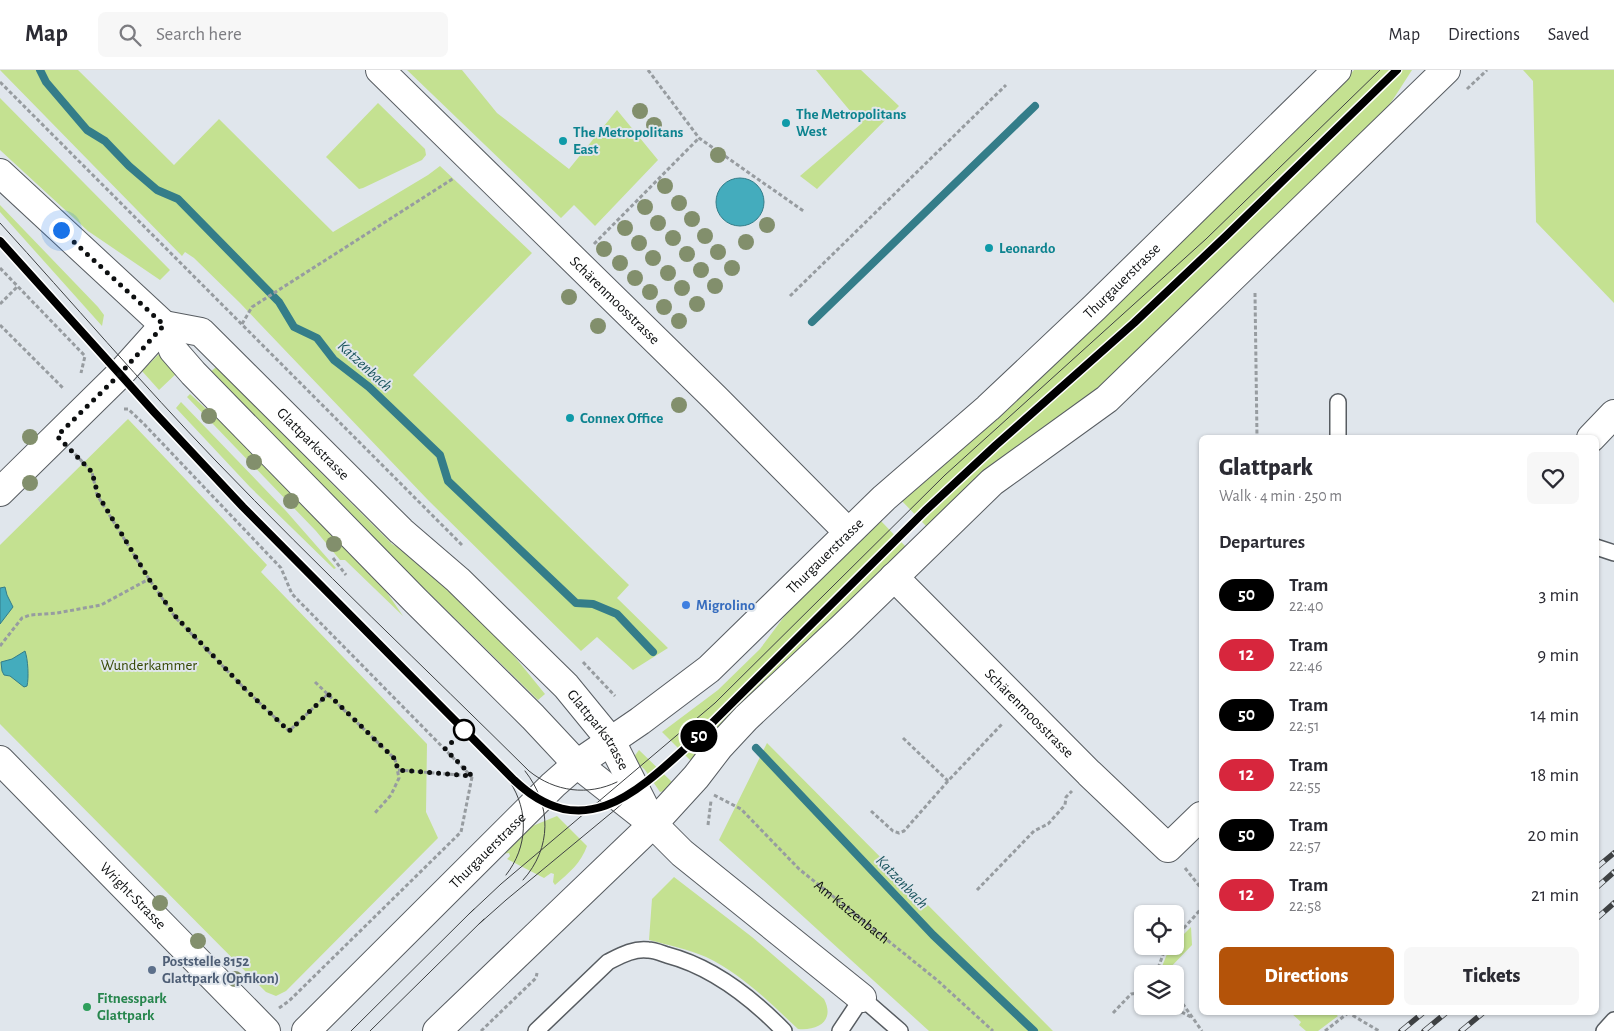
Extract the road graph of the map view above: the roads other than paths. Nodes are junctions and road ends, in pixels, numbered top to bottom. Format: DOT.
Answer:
graph roads {
  1 [pos="380,70"];
  2 [pos="1336,70"];
  3 [pos="1446,70"];
  4 [pos="0,173"];
  5 [pos="164,325"];
  6 [pos="1338,402"];
  7 [pos="1614,414"];
  8 [pos="1338,435"];
  9 [pos="1594,435"];
  10 [pos="0,492"];
  11 [pos="848,532"];
  12 [pos="1599,548"];
  13 [pos="1614,554"];
  14 [pos="894,577"];
  15 [pos="611,741"];
  16 [pos="0,760"];
  17 [pos="577,764"];
  18 [pos="1199,818"];
  19 [pos="653,824"];
  20 [pos="862,998"];
  21 [pos="1614,1020"];
  22 [pos="266,1031"];
  23 [pos="306,1031"];
  24 [pos="437,1031"];
  25 [pos="536,1031"];
  26 [pos="784,1031"];
  27 [pos="840,1031"];
  28 [pos="900,1031"];
  29 [pos="1604,1031"];
  1 -- 11 [label="street, Schärenmoosstrasse"];
  2 -- 11 [label="street, Thurgauerstrasse"];
  3 -- 14 [label="street"];
  4 -- 5 [label="street, Glattparkstrasse"];
  5 -- 10 [label="street"];
  5 -- 15 [label="street, Glattparkstrasse"];
  5 -- 17 [label="street, Glattparkstrasse"];
  6 -- 8 [label="lane"];
  7 -- 9 [label="street"];
  11 -- 15 [label="street, Thurgauerstrasse"];
  12 -- 13 [label="lane"];
  14 -- 18 [label="street, Schärenmoosstrasse"];
  14 -- 19 [label="street"];
  15 -- 17 [label="street, Thurgauerstrasse"];
  15 -- 19 [label="street, Glattparkstrasse"];
  16 -- 22 [label="street, Wright-Strasse"];
  17 -- 19 [label="street, Glattparkstrasse"];
  17 -- 23 [label="street, Thurgauerstrasse"];
  19 -- 20 [label="street"];
  19 -- 24 [label="street"];
  20 -- 27 [label="lane"];
  20 -- 28 [label="lane"];
  21 -- 29 [label="lane"];
  25 -- 26 [label="lane"];
}
